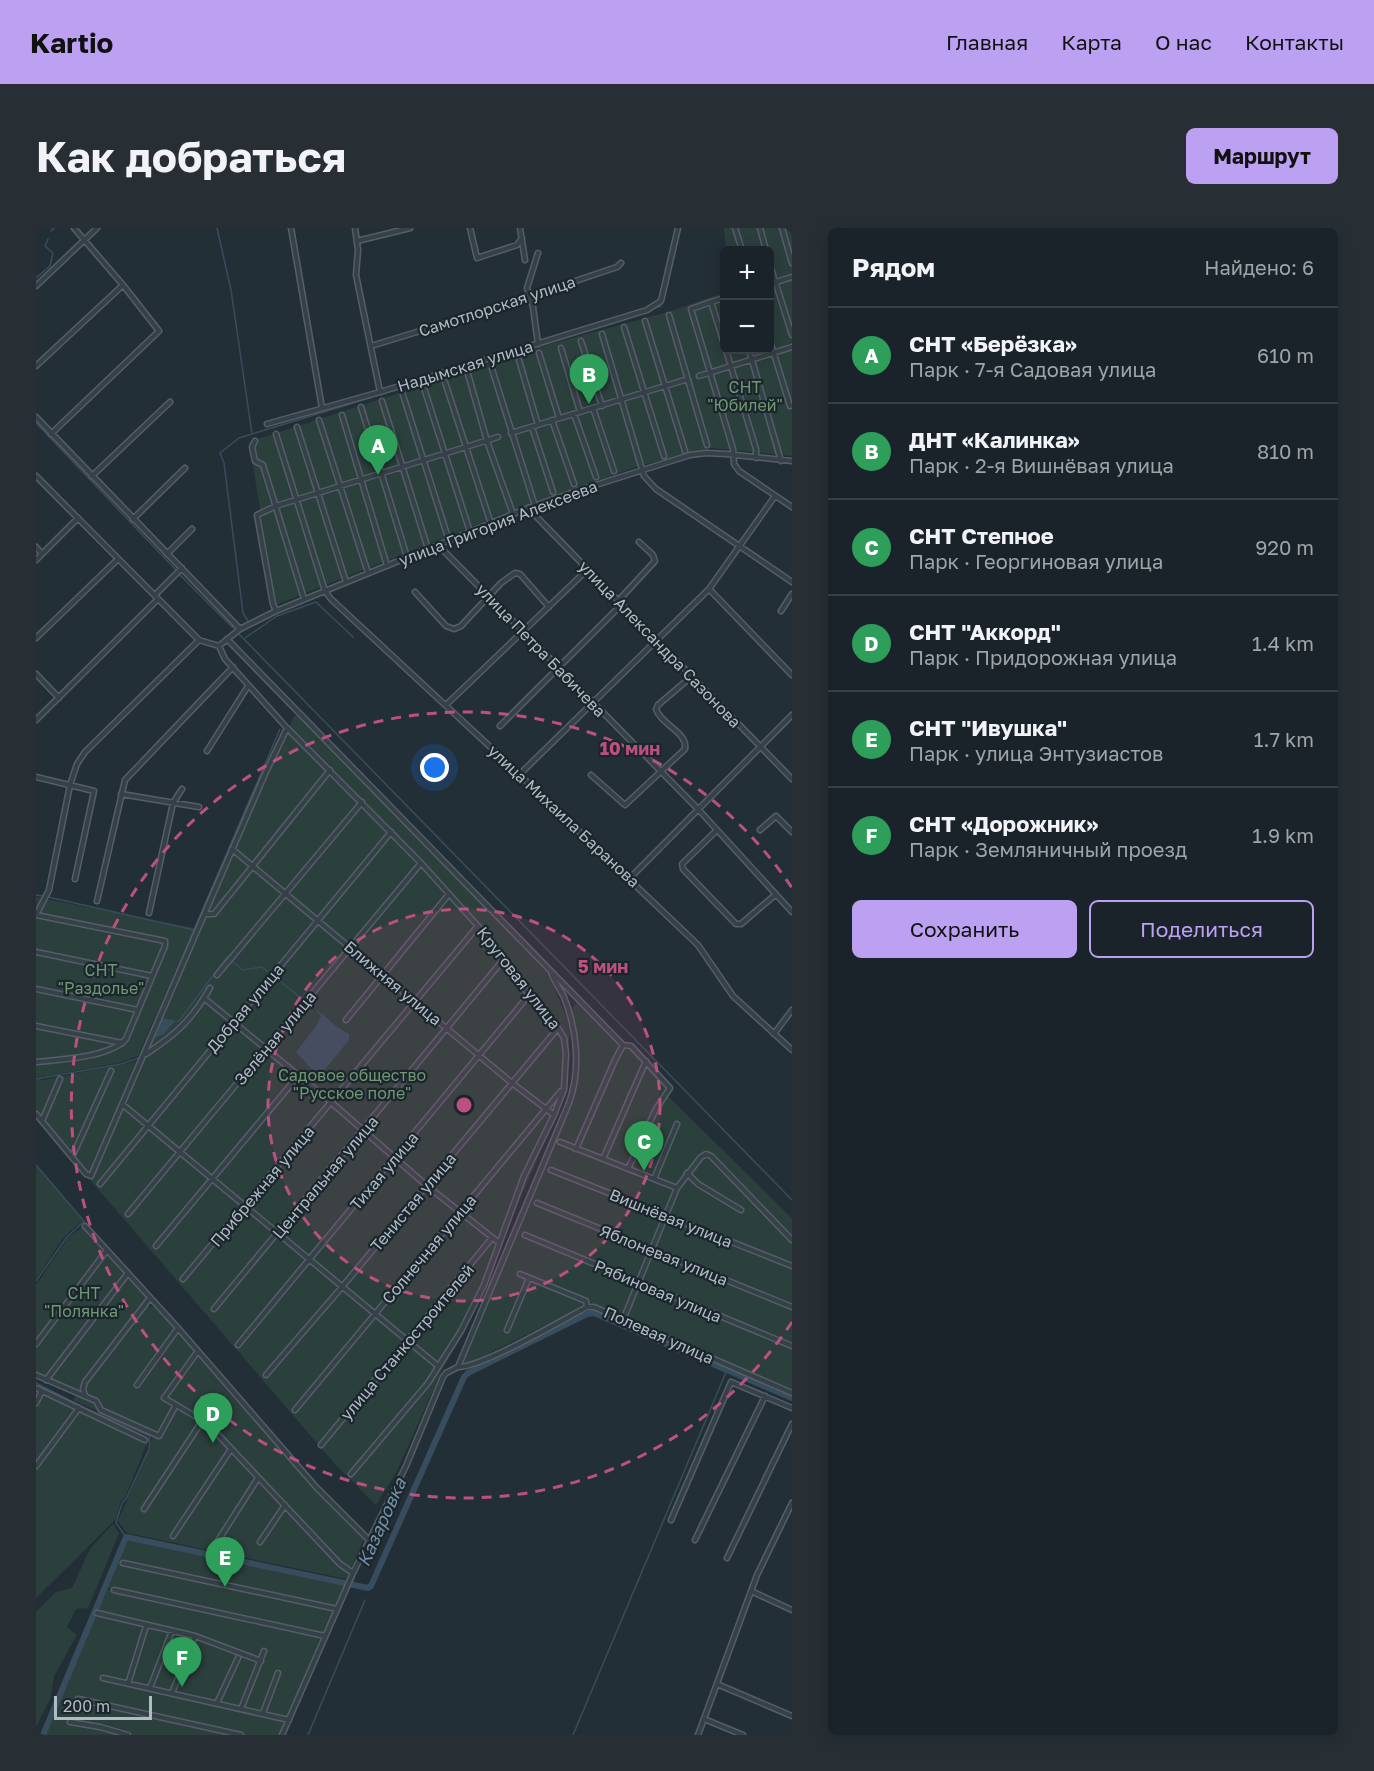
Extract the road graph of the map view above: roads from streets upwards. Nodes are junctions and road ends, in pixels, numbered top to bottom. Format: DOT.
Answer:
graph roads {
  1 [pos="74,228"];
  2 [pos="98,228"];
  3 [pos="291,228"];
  4 [pos="355,228"];
  5 [pos="410,228"];
  6 [pos="470,228"];
  7 [pos="520,228"];
  8 [pos="678,228"];
  9 [pos="735,228"];
  10 [pos="760,228"];
  11 [pos="782,228"];
  12 [pos="522,238"];
  13 [pos="85,240"];
  14 [pos="357,241"];
  15 [pos="741,246"];
  16 [pos="765,246"];
  17 [pos="538,253"];
  18 [pos="525,260"];
  19 [pos="621,263"];
  20 [pos="792,263"];
  21 [pos="792,277"];
  22 [pos="774,283"];
  23 [pos="123,285"];
  24 [pos="36,286"];
  25 [pos="774,289"];
  26 [pos="529,296"];
  27 [pos="720,299"];
  28 [pos="711,302"];
  29 [pos="669,315"];
  30 [pos="645,321"];
  31 [pos="624,327"];
  32 [pos="720,331"];
  33 [pos="602,334"];
  34 [pos="792,335"];
  35 [pos="582,341"];
  36 [pos="538,344"];
  37 [pos="371,346"];
  38 [pos="792,347"];
  39 [pos="561,348"];
  40 [pos="539,353"];
  41 [pos="774,353"];
  42 [pos="728,354"];
  43 [pos="750,354"];
  44 [pos="770,354"];
  45 [pos="773,354"];
  46 [pos="752,359"];
  47 [pos="519,360"];
  48 [pos="36,366"];
  49 [pos="732,366"];
  50 [pos="492,369"];
  51 [pos="709,373"];
  52 [pos="468,374"];
  53 [pos="699,376"];
  54 [pos="688,379"];
  55 [pos="445,382"];
  56 [pos="664,387"];
  57 [pos="424,388"];
  58 [pos="380,392"];
  59 [pos="644,393"];
  60 [pos="403,395"];
  61 [pos="622,400"];
  62 [pos="382,401"];
  63 [pos="170,402"];
  64 [pos="361,406"];
  65 [pos="602,406"];
  66 [pos="790,406"];
  67 [pos="322,408"];
  68 [pos="593,408"];
  69 [pos="580,412"];
  70 [pos="574,414"];
  71 [pos="342,415"];
  72 [pos="36,417"];
  73 [pos="559,418"];
  74 [pos="319,420"];
  75 [pos="552,420"];
  76 [pos="267,424"];
  77 [pos="538,424"];
  78 [pos="297,427"];
  79 [pos="532,427"];
  80 [pos="511,433"];
  81 [pos="51,434"];
  82 [pos="276,434"];
  83 [pos="498,437"];
  84 [pos="255,441"];
  85 [pos="487,441"];
  86 [pos="707,445"];
  87 [pos="466,447"];
  88 [pos="685,451"];
  89 [pos="444,454"];
  90 [pos="733,455"];
  91 [pos="664,456"];
  92 [pos="756,458"];
  93 [pos="424,460"];
  94 [pos="781,461"];
  95 [pos="792,461"];
  96 [pos="403,467"];
  97 [pos="185,468"];
  98 [pos="642,470"];
  99 [pos="614,471"];
  100 [pos="381,473"];
  101 [pos="36,476"];
  102 [pos="92,476"];
  103 [pos="596,477"];
  104 [pos="362,480"];
  105 [pos="574,484"];
  106 [pos="340,487"];
  107 [pos="553,492"];
  108 [pos="318,493"];
  109 [pos="775,496"];
  110 [pos="297,500"];
  111 [pos="276,506"];
  112 [pos="535,506"];
  113 [pos="792,507"];
  114 [pos="528,508"];
  115 [pos="513,514"];
  116 [pos="78,518"];
  117 [pos="133,519"];
  118 [pos="491,524"];
  119 [pos="192,529"];
  120 [pos="470,532"];
  121 [pos="449,541"];
  122 [pos="639,542"];
  123 [pos="438,545"];
  124 [pos="738,546"];
  125 [pos="36,547"];
  126 [pos="428,549"];
  127 [pos="42,554"];
  128 [pos="167,554"];
  129 [pos="407,557"];
  130 [pos="36,560"];
  131 [pos="117,560"];
  132 [pos="387,566"];
  133 [pos="182,568"];
  134 [pos="587,570"];
  135 [pos="368,573"];
  136 [pos="346,582"];
  137 [pos="792,582"];
  138 [pos="709,589"];
  139 [pos="325,591"];
  140 [pos="414,591"];
  141 [pos="792,594"];
  142 [pos="156,597"];
  143 [pos="488,597"];
  144 [pos="304,599"];
  145 [pos="620,602"];
  146 [pos="549,607"];
  147 [pos="276,611"];
  148 [pos="780,611"];
  149 [pos="240,629"];
  150 [pos="522,633"];
  151 [pos="36,638"];
  152 [pos="227,639"];
  153 [pos="656,639"];
  154 [pos="199,640"];
  155 [pos="219,646"];
  156 [pos="233,667"];
  157 [pos="558,669"];
  158 [pos="792,675"];
  159 [pos="692,676"];
  160 [pos="37,678"];
  161 [pos="248,686"];
  162 [pos="59,698"];
  163 [pos="592,703"];
  164 [pos="446,705"];
  165 [pos="792,715"];
  166 [pos="36,720"];
  167 [pos="500,726"];
  168 [pos="287,728"];
  169 [pos="760,747"];
  170 [pos="207,751"];
  171 [pos="330,770"];
  172 [pos="661,772"];
  173 [pos="519,774"];
  174 [pos="591,775"];
  175 [pos="36,777"];
  176 [pos="792,779"];
  177 [pos="70,785"];
  178 [pos="182,789"];
  179 [pos="121,794"];
  180 [pos="362,802"];
  181 [pos="173,803"];
  182 [pos="199,807"];
  183 [pos="698,809"];
  184 [pos="717,830"];
  185 [pos="760,830"];
  186 [pos="391,832"];
  187 [pos="792,832"];
  188 [pos="232,849"];
  189 [pos="421,863"];
  190 [pos="253,867"];
  191 [pos="630,878"];
  192 [pos="75,879"];
  193 [pos="285,894"];
  194 [pos="449,894"];
  195 [pos="775,895"];
  196 [pos="97,901"];
  197 [pos="792,912"];
  198 [pos="148,913"];
  199 [pos="205,914"];
  200 [pos="36,915"];
  201 [pos="319,920"];
  202 [pos="478,926"];
  203 [pos="350,948"];
  204 [pos="36,952"];
  205 [pos="503,960"];
  206 [pos="551,972"];
  207 [pos="217,975"];
  208 [pos="382,975"];
  209 [pos="152,976"];
  210 [pos="210,988"];
  211 [pos="36,989"];
  212 [pos="529,995"];
  213 [pos="204,998"];
  214 [pos="416,1003"];
  215 [pos="138,1010"];
  216 [pos="792,1010"];
  217 [pos="346,1020"];
  218 [pos="233,1022"];
  219 [pos="36,1026"];
  220 [pos="447,1028"];
  221 [pos="558,1028"];
  222 [pos="774,1034"];
  223 [pos="122,1043"];
  224 [pos="623,1045"];
  225 [pos="266,1049"];
  226 [pos="792,1050"];
  227 [pos="145,1054"];
  228 [pos="480,1056"];
  229 [pos="646,1061"];
  230 [pos="36,1062"];
  231 [pos="111,1071"];
  232 [pos="298,1076"];
  233 [pos="60,1078"];
  234 [pos="512,1083"];
  235 [pos="564,1089"];
  236 [pos="332,1103"];
  237 [pos="122,1104"];
  238 [pos="544,1109"];
  239 [pos="36,1114"];
  240 [pos="554,1115"];
  241 [pos="42,1121"];
  242 [pos="148,1124"];
  243 [pos="677,1125"];
  244 [pos="363,1131"];
  245 [pos="560,1142"];
  246 [pos="576,1149"];
  247 [pos="180,1152"];
  248 [pos="72,1157"];
  249 [pos="395,1158"];
  250 [pos="603,1159"];
  251 [pos="628,1169"];
  252 [pos="550,1170"];
  253 [pos="687,1173"];
  254 [pos="213,1178"];
  255 [pos="654,1179"];
  256 [pos="100,1184"];
  257 [pos="426,1185"];
  258 [pos="677,1188"];
  259 [pos="537,1203"];
  260 [pos="245,1206"];
  261 [pos="741,1210"];
  262 [pos="460,1211"];
  263 [pos="128,1214"];
  264 [pos="665,1216"];
  265 [pos="85,1226"];
  266 [pos="278,1233"];
  267 [pos="525,1235"];
  268 [pos="492,1238"];
  269 [pos="792,1240"];
  270 [pos="498,1242"];
  271 [pos="156,1245"];
  272 [pos="107,1250"];
  273 [pos="650,1250"];
  274 [pos="310,1260"];
  275 [pos="792,1266"];
  276 [pos="128,1274"];
  277 [pos="520,1274"];
  278 [pos="529,1278"];
  279 [pos="183,1279"];
  280 [pos="637,1282"];
  281 [pos="342,1287"];
  282 [pos="150,1298"];
  283 [pos="587,1306"];
  284 [pos="792,1307"];
  285 [pos="214,1309"];
  286 [pos="374,1313"];
  287 [pos="623,1320"];
  288 [pos="178,1328"];
  289 [pos="507,1330"];
  290 [pos="408,1340"];
  291 [pos="36,1344"];
  292 [pos="238,1345"];
  293 [pos="792,1346"];
  294 [pos="198,1350"];
  295 [pos="438,1366"];
  296 [pos="458,1367"];
  297 [pos="36,1375"];
  298 [pos="266,1375"];
  299 [pos="46,1380"];
  300 [pos="137,1385"];
  301 [pos="36,1388"];
  302 [pos="42,1391"];
  303 [pos="792,1393"];
  304 [pos="85,1396"];
  305 [pos="765,1396"];
  306 [pos="36,1402"];
  307 [pos="176,1405"];
  308 [pos="79,1408"];
  309 [pos="792,1408"];
  310 [pos="295,1410"];
  311 [pos="202,1421"];
  312 [pos="792,1424"];
  313 [pos="146,1440"];
  314 [pos="321,1445"];
  315 [pos="231,1449"];
  316 [pos="36,1466"];
  317 [pos="351,1474"];
  318 [pos="258,1478"];
  319 [pos="792,1503"];
  320 [pos="285,1505"];
  321 [pos="144,1509"];
  322 [pos="671,1520"];
  323 [pos="173,1536"];
  324 [pos="368,1539"];
  325 [pos="695,1540"];
  326 [pos="260,1542"];
  327 [pos="214,1547"];
  328 [pos="727,1558"];
  329 [pos="123,1563"];
  330 [pos="353,1573"];
  331 [pos="114,1590"];
  332 [pos="751,1591"];
  333 [pos="337,1609"];
  334 [pos="792,1610"];
  335 [pos="97,1614"];
  336 [pos="146,1626"];
  337 [pos="171,1631"];
  338 [pos="195,1636"];
  339 [pos="325,1636"];
  340 [pos="264,1651"];
  341 [pos="238,1658"];
  342 [pos="261,1661"];
  343 [pos="278,1673"];
  344 [pos="103,1678"];
  345 [pos="128,1683"];
  346 [pos="717,1684"];
  347 [pos="150,1688"];
  348 [pos="172,1693"];
  349 [pos="78,1699"];
  350 [pos="218,1703"];
  351 [pos="241,1709"];
  352 [pos="262,1713"];
  353 [pos="792,1716"];
  354 [pos="704,1719"];
  355 [pos="289,1720"];
  356 [pos="70,1722"];
  357 [pos="128,1735"];
  358 [pos="241,1735"];
  359 [pos="282,1735"];
  360 [pos="698,1735"];
  361 [pos="743,1735"];
  1 -- 13 [label="street"];
  2 -- 13 [label="street"];
  3 -- 67 [label="street"];
  4 -- 14 [label="street"];
  5 -- 14 [label="street"];
  6 -- 12 [label="street"];
  7 -- 12 [label="street"];
  8 -- 36 [label="street, Надымская улица"];
  9 -- 15 [label="street"];
  10 -- 16 [label="street"];
  11 -- 20 [label="street"];
  12 -- 18 [label="street"];
  13 -- 23 [label="street"];
  13 -- 24 [label="street"];
  14 -- 37 [label="street"];
  17 -- 26 [label="street"];
  19 -- 26 [label="street, Самотлорская улица"];
  21 -- 22 [label="street"];
  23 -- 48 [label="street"];
  23 -- 81 [label="street"];
  25 -- 34 [label="street"];
  26 -- 36 [label="street"];
  26 -- 37 [label="street, Самотлорская улица"];
  27 -- 28 [label="street"];
  28 -- 32 [label="street"];
  28 -- 51 [label="street"];
  29 -- 54 [label="street"];
  30 -- 56 [label="street"];
  31 -- 59 [label="street"];
  33 -- 61 [label="street"];
  35 -- 65 [label="street"];
  36 -- 58 [label="street, Надымская улица"];
  37 -- 58 [label="street"];
  38 -- 41 [label="street"];
  39 -- 69 [label="street"];
  40 -- 73 [label="street"];
  42 -- 49 [label="street"];
  43 -- 46 [label="street"];
  44 -- 46 [label="street"];
  45 -- 66 [label="street"];
  46 -- 49 [label="street"];
  46 -- 94 [label="street"];
  47 -- 77 [label="street"];
  49 -- 51 [label="street"];
  49 -- 92 [label="street"];
  50 -- 80 [label="street"];
  51 -- 53 [label="street"];
  51 -- 90 [label="street"];
  52 -- 85 [label="street"];
  54 -- 56 [label="street"];
  54 -- 86 [label="street"];
  55 -- 87 [label="street"];
  56 -- 59 [label="street"];
  56 -- 88 [label="street"];
  57 -- 89 [label="street"];
  58 -- 67 [label="street, Надымская улица"];
  59 -- 61 [label="street"];
  59 -- 91 [label="street"];
  60 -- 93 [label="street"];
  61 -- 65 [label="street"];
  61 -- 98 [label="street"];
  62 -- 96 [label="street"];
  63 -- 102 [label="street"];
  64 -- 100 [label="street"];
  65 -- 68 [label="street"];
  67 -- 76 [label="street, Надымская улица"];
  68 -- 69 [label="street"];
  68 -- 99 [label="street"];
  69 -- 70 [label="street"];
  70 -- 73 [label="street"];
  70 -- 103 [label="street"];
  71 -- 104 [label="street"];
  72 -- 81 [label="street"];
  73 -- 75 [label="street"];
  74 -- 106 [label="street"];
  75 -- 77 [label="street"];
  75 -- 105 [label="street"];
  77 -- 79 [label="street"];
  78 -- 108 [label="street"];
  79 -- 80 [label="street"];
  79 -- 107 [label="street"];
  80 -- 112 [label="street"];
  81 -- 102 [label="street"];
  82 -- 110 [label="street"];
  83 -- 85 [label="street"];
  84 -- 111 [label="street"];
  85 -- 87 [label="street"];
  85 -- 115 [label="street"];
  87 -- 89 [label="street"];
  87 -- 118 [label="street"];
  89 -- 93 [label="street"];
  89 -- 120 [label="street"];
  90 -- 92 [label="street, улица Григория Алексеева"];
  90 -- 98 [label="street, улица Григория Алексеева"];
  90 -- 109 [label="street"];
  92 -- 94 [label="street, улица Григория Алексеева"];
  93 -- 96 [label="street"];
  93 -- 121 [label="street"];
  94 -- 95 [label="street, улица Григория Алексеева"];
  96 -- 100 [label="street"];
  96 -- 126 [label="street"];
  97 -- 117 [label="street"];
  98 -- 112 [label="street, улица Григория Алексеева"];
  98 -- 124 [label="street"];
  100 -- 104 [label="street"];
  100 -- 129 [label="street"];
  101 -- 116 [label="street"];
  102 -- 117 [label="street"];
  104 -- 106 [label="street"];
  104 -- 132 [label="street"];
  106 -- 108 [label="street"];
  106 -- 135 [label="street"];
  108 -- 110 [label="street"];
  108 -- 136 [label="street"];
  109 -- 113 [label="street"];
  109 -- 124 [label="street"];
  110 -- 111 [label="street"];
  110 -- 139 [label="street"];
  111 -- 144 [label="street"];
  111 -- 147 [label="street"];
  112 -- 114 [label="street, улица Григория Алексеева"];
  114 -- 115 [label="street, улица Григория Алексеева"];
  114 -- 134 [label="street, улица Александра Сазонова"];
  115 -- 118 [label="street, улица Григория Алексеева"];
  116 -- 127 [label="street"];
  116 -- 131 [label="street"];
  117 -- 128 [label="street"];
  118 -- 120 [label="street, улица Григория Алексеева"];
  119 -- 128 [label="street"];
  120 -- 121 [label="street, улица Григория Алексеева"];
  121 -- 123 [label="street, улица Григория Алексеева"];
  122 -- 145 [label="street"];
  123 -- 126 [label="street, улица Григория Алексеева"];
  123 -- 143 [label="street, улица Петра Бабичева"];
  124 -- 137 [label="street"];
  124 -- 138 [label="street"];
  125 -- 127 [label="street"];
  126 -- 129 [label="street, улица Григория Алексеева"];
  127 -- 130 [label="street"];
  128 -- 133 [label="street"];
  129 -- 132 [label="street, улица Григория Алексеева"];
  131 -- 142 [label="street"];
  131 -- 151 [label="street"];
  132 -- 135 [label="street, улица Григория Алексеева"];
  133 -- 142 [label="street"];
  133 -- 149 [label="street"];
  134 -- 145 [label="street, улица Александра Сазонова"];
  134 -- 146 [label="street"];
  135 -- 136 [label="street, улица Григория Алексеева"];
  136 -- 139 [label="street, улица Григория Алексеева"];
  138 -- 153 [label="street"];
  138 -- 158 [label="street"];
  139 -- 144 [label="street, улица Григория Алексеева"];
  139 -- 164 [label="street, улица Михаила Баранова"];
  140 -- 143 [label="street"];
  141 -- 148 [label="street"];
  142 -- 154 [label="street"];
  142 -- 162 [label="street"];
  143 -- 146 [label="street"];
  143 -- 150 [label="street, улица Петра Бабичева"];
  144 -- 147 [label="street, улица Григория Алексеева"];
  145 -- 153 [label="street, улица Александра Сазонова"];
  145 -- 157 [label="street"];
  146 -- 150 [label="street"];
  147 -- 149 [label="street, улица Григория Алексеева"];
  149 -- 152 [label="street, улица Григория Алексеева"];
  150 -- 157 [label="street, улица Петра Бабичева"];
  150 -- 164 [label="street"];
  152 -- 155 [label="street, улица Григория Алексеева"];
  152 -- 206 [label="street"];
  153 -- 159 [label="street, улица Александра Сазонова"];
  153 -- 163 [label="street"];
  154 -- 155 [label="street"];
  154 -- 177 [label="street"];
  155 -- 156 [label="street, Круговая улица"];
  156 -- 161 [label="street, Круговая улица"];
  156 -- 179 [label="street"];
  157 -- 163 [label="street, улица Петра Бабичева"];
  157 -- 167 [label="street"];
  159 -- 169 [label="street, улица Александра Сазонова"];
  159 -- 172 [label="street"];
  160 -- 162 [label="street"];
  161 -- 168 [label="street, Круговая улица"];
  161 -- 170 [label="street"];
  162 -- 166 [label="street"];
  163 -- 172 [label="street, улица Петра Бабичева"];
  163 -- 173 [label="street"];
  164 -- 173 [label="street, улица Михаила Баранова"];
  165 -- 169 [label="street"];
  168 -- 171 [label="street, Круговая улица"];
  168 -- 188 [label="street"];
  169 -- 176 [label="street, улица Александра Сазонова"];
  169 -- 183 [label="street"];
  171 -- 180 [label="street, Круговая улица"];
  171 -- 190 [label="street"];
  172 -- 174 [label="street"];
  172 -- 183 [label="street, улица Петра Бабичева"];
  173 -- 191 [label="street, улица Михаила Баранова"];
  175 -- 177 [label="street"];
  177 -- 192 [label="street"];
  177 -- 200 [label="street"];
  178 -- 181 [label="street"];
  179 -- 181 [label="street"];
  179 -- 196 [label="street"];
  180 -- 186 [label="street, Круговая улица"];
  180 -- 193 [label="street"];
  181 -- 182 [label="street"];
  181 -- 198 [label="street"];
  183 -- 184 [label="street, улица Петра Бабичева"];
  183 -- 191 [label="street"];
  184 -- 195 [label="street, улица Петра Бабичева"];
  184 -- 195 [label="street"];
  185 -- 187 [label="street"];
  186 -- 189 [label="street, Круговая улица"];
  186 -- 201 [label="street, Добрая улица"];
  188 -- 190 [label="street, Ближняя улица"];
  188 -- 199 [label="street"];
  189 -- 194 [label="street, Круговая улица"];
  189 -- 203 [label="street, Зелёная улица"];
  190 -- 193 [label="street, Ближняя улица"];
  190 -- 199 [label="street"];
  191 -- 222 [label="street, улица Михаила Баранова"];
  193 -- 201 [label="street, Ближняя улица"];
  193 -- 207 [label="street"];
  194 -- 202 [label="street, Круговая улица"];
  194 -- 208 [label="street"];
  195 -- 197 [label="street, улица Петра Бабичева"];
  199 -- 227 [label="street"];
  200 -- 209 [label="street"];
  201 -- 203 [label="street, Ближняя улица"];
  201 -- 218 [label="street, Добрая улица"];
  202 -- 205 [label="street, Круговая улица"];
  202 -- 214 [label="street, Прибрежная улица"];
  203 -- 208 [label="street, Ближняя улица"];
  203 -- 225 [label="street, Зелёная улица"];
  204 -- 209 [label="street"];
  205 -- 212 [label="street, Круговая улица"];
  205 -- 220 [label="street, Центральная улица"];
  206 -- 224 [label="street"];
  206 -- 296 [label="street"];
  208 -- 214 [label="street, Ближняя улица"];
  208 -- 217 [label="street"];
  209 -- 215 [label="street"];
  210 -- 213 [label="street"];
  211 -- 215 [label="street"];
  212 -- 221 [label="street, Круговая улица"];
  212 -- 228 [label="street, Тихая улица"];
  213 -- 218 [label="street"];
  213 -- 227 [label="street"];
  214 -- 220 [label="street, Ближняя улица"];
  214 -- 236 [label="street, Прибрежная улица"];
  215 -- 223 [label="street"];
  216 -- 222 [label="street"];
  218 -- 225 [label="street"];
  218 -- 242 [label="street, Добрая улица"];
  219 -- 223 [label="street"];
  220 -- 228 [label="street, Ближняя улица"];
  220 -- 244 [label="street, Центральная улица"];
  221 -- 234 [label="street, Тенистая улица"];
  221 -- 235 [label="street, Круговая улица"];
  222 -- 226 [label="street, улица Михаила Баранова"];
  223 -- 230 [label="street"];
  224 -- 229 [label="street"];
  224 -- 246 [label="street"];
  225 -- 232 [label="street"];
  225 -- 247 [label="street, Зелёная улица"];
  227 -- 237 [label="street"];
  228 -- 234 [label="street, Ближняя улица"];
  228 -- 249 [label="street, Тихая улица"];
  229 -- 250 [label="street"];
  229 -- 251 [label="street"];
  231 -- 248 [label="street"];
  232 -- 236 [label="street"];
  232 -- 254 [label="street"];
  233 -- 241 [label="street"];
  234 -- 238 [label="street, Ближняя улица"];
  234 -- 257 [label="street, Тенистая улица"];
  235 -- 238 [label="street, Солнечная улица"];
  235 -- 240 [label="street, Круговая улица"];
  236 -- 244 [label="street"];
  236 -- 260 [label="street, Прибрежная улица"];
  237 -- 242 [label="street"];
  237 -- 248 [label="street"];
  238 -- 240 [label="street, Ближняя улица"];
  238 -- 262 [label="street, Солнечная улица"];
  239 -- 241 [label="street"];
  240 -- 270 [label="street, Круговая улица"];
  241 -- 248 [label="street"];
  242 -- 247 [label="street"];
  242 -- 256 [label="street, Добрая улица"];
  243 -- 255 [label="street"];
  244 -- 249 [label="street"];
  244 -- 266 [label="street, Центральная улица"];
  245 -- 246 [label="street"];
  246 -- 250 [label="street"];
  247 -- 254 [label="street"];
  247 -- 263 [label="street, Зелёная улица"];
  249 -- 257 [label="street"];
  249 -- 274 [label="street, Тихая улица"];
  250 -- 251 [label="street"];
  251 -- 255 [label="street"];
  252 -- 264 [label="street, Вишнёвая улица"];
  253 -- 258 [label="street"];
  253 -- 261 [label="street"];
  253 -- 269 [label="street"];
  254 -- 260 [label="street"];
  254 -- 271 [label="street"];
  255 -- 258 [label="street"];
  257 -- 262 [label="street"];
  257 -- 281 [label="street, Тенистая улица"];
  258 -- 264 [label="street"];
  259 -- 273 [label="street, Яблоневая улица"];
  260 -- 266 [label="street"];
  260 -- 279 [label="street, Прибрежная улица"];
  262 -- 268 [label="street"];
  262 -- 286 [label="street, Солнечная улица"];
  264 -- 273 [label="street"];
  264 -- 275 [label="street, Вишнёвая улица"];
  265 -- 272 [label="street"];
  266 -- 274 [label="street"];
  266 -- 285 [label="street, Центральная улица"];
  267 -- 280 [label="street, Рябиновая улица"];
  268 -- 270 [label="street"];
  268 -- 290 [label="street, улица Станкостроителей"];
  270 -- 295 [label="street, Круговая улица"];
  272 -- 276 [label="street"];
  272 -- 291 [label="street"];
  273 -- 280 [label="street"];
  273 -- 284 [label="street, Яблоневая улица"];
  274 -- 281 [label="street"];
  274 -- 292 [label="street, Тихая улица"];
  276 -- 282 [label="street"];
  276 -- 299 [label="street"];
  277 -- 278 [label="street, Полевая улица"];
  278 -- 283 [label="street, Полевая улица"];
  278 -- 289 [label="street"];
  280 -- 287 [label="street"];
  280 -- 293 [label="street, Рябиновая улица"];
  281 -- 286 [label="street"];
  281 -- 298 [label="street, Тенистая улица"];
  282 -- 288 [label="street"];
  282 -- 304 [label="street"];
  283 -- 287 [label="street, Полевая улица"];
  283 -- 296 [label="street"];
  286 -- 290 [label="street"];
  286 -- 310 [label="street, Солнечная улица"];
  287 -- 303 [label="street, Полевая улица"];
  288 -- 294 [label="street"];
  288 -- 300 [label="street"];
  290 -- 295 [label="street"];
  290 -- 314 [label="street, улица Станкостроителей"];
  294 -- 307 [label="street"];
  294 -- 324 [label="street"];
  295 -- 317 [label="street, Круговая улица"];
  296 -- 324 [label="street"];
  297 -- 299 [label="street"];
  299 -- 304 [label="street"];
  301 -- 302 [label="street"];
  302 -- 306 [label="street"];
  302 -- 308 [label="street"];
  304 -- 307 [label="street"];
  305 -- 309 [label="street"];
  305 -- 322 [label="street"];
  305 -- 325 [label="street"];
  307 -- 311 [label="street"];
  308 -- 313 [label="street"];
  308 -- 316 [label="street"];
  311 -- 315 [label="street"];
  311 -- 321 [label="street"];
  312 -- 328 [label="street"];
  315 -- 318 [label="street"];
  315 -- 323 [label="street"];
  318 -- 320 [label="street"];
  318 -- 327 [label="street"];
  319 -- 332 [label="street"];
  320 -- 326 [label="street"];
  320 -- 330 [label="street"];
  324 -- 330 [label="street"];
  329 -- 333 [label="street"];
  330 -- 333 [label="street"];
  331 -- 339 [label="street"];
  332 -- 334 [label="street"];
  332 -- 346 [label="street"];
  333 -- 339 [label="street"];
  335 -- 336 [label="street"];
  336 -- 337 [label="street"];
  336 -- 345 [label="street"];
  337 -- 338 [label="street"];
  337 -- 347 [label="street"];
  338 -- 342 [label="street"];
  338 -- 348 [label="street"];
  339 -- 355 [label="street"];
  340 -- 342 [label="street"];
  341 -- 350 [label="street"];
  342 -- 351 [label="street"];
  343 -- 352 [label="street"];
  344 -- 345 [label="street"];
  345 -- 347 [label="street"];
  346 -- 353 [label="street"];
  346 -- 354 [label="street"];
  347 -- 348 [label="street"];
  348 -- 350 [label="street"];
  349 -- 358 [label="street"];
  350 -- 351 [label="street"];
  351 -- 352 [label="street"];
  352 -- 355 [label="street"];
  354 -- 360 [label="street"];
  354 -- 361 [label="street"];
  355 -- 359 [label="street"];
  356 -- 357 [label="street"];
}
